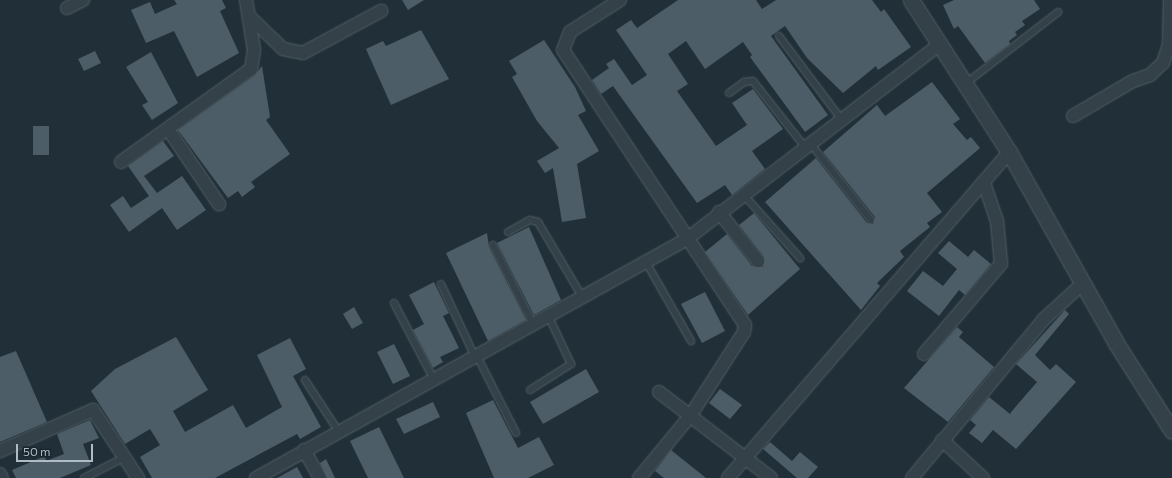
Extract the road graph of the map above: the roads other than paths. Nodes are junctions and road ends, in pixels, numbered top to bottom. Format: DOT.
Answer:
graph roads {
  1 [pos="83,0"];
  2 [pos="246,0"];
  3 [pos="620,0"];
  4 [pos="911,0"];
  5 [pos="1170,0"];
  6 [pos="67,8"];
  7 [pos="381,11"];
  8 [pos="1058,12"];
  9 [pos="250,16"];
  10 [pos="779,36"];
  11 [pos="940,44"];
  12 [pos="1170,48"];
  13 [pos="965,84"];
  14 [pos="729,93"];
  15 [pos="1073,116"];
  16 [pos="841,119"];
  17 [pos="168,129"];
  18 [pos="807,145"];
  19 [pos="1009,152"];
  20 [pos="121,162"];
  21 [pos="984,183"];
  22 [pos="743,194"];
  23 [pos="219,204"];
  24 [pos="719,212"];
  25 [pos="870,220"];
  26 [pos="508,232"];
  27 [pos="687,239"];
  28 [pos="493,246"];
  29 [pos="800,258"];
  30 [pos="758,261"];
  31 [pos="646,262"];
  32 [pos="441,284"];
  33 [pos="1082,284"];
  34 [pos="583,298"];
  35 [pos="394,303"];
  36 [pos="549,317"];
  37 [pos="534,326"];
  38 [pos="691,341"];
  39 [pos="924,354"];
  40 [pos="476,358"];
  41 [pos="305,380"];
  42 [pos="435,382"];
  43 [pos="530,390"];
  44 [pos="659,392"];
  45 [pos="690,416"];
  46 [pos="1172,431"];
  47 [pos="339,432"];
  48 [pos="516,433"];
  49 [pos="942,440"];
  50 [pos="304,450"];
  51 [pos="0,451"];
  52 [pos="124,457"];
  53 [pos="744,458"];
  54 [pos="0,474"];
  55 [pos="260,477"];
  56 [pos="2,478"];
  57 [pos="84,478"];
  58 [pos="138,478"];
  59 [pos="320,478"];
  60 [pos="639,478"];
  61 [pos="728,478"];
  62 [pos="771,478"];
  63 [pos="912,478"];
  64 [pos="983,478"];
  1 -- 6 [label="street"];
  2 -- 9 [label="street"];
  3 -- 27 [label="street"];
  4 -- 11 [label="street"];
  5 -- 12 [label="street"];
  7 -- 9 [label="street"];
  8 -- 13 [label="lane"];
  9 -- 17 [label="street"];
  10 -- 16 [label="lane"];
  11 -- 13 [label="street"];
  11 -- 16 [label="street"];
  12 -- 15 [label="street"];
  13 -- 19 [label="street"];
  14 -- 18 [label="lane"];
  16 -- 18 [label="street"];
  17 -- 20 [label="street"];
  17 -- 23 [label="street"];
  18 -- 22 [label="street"];
  18 -- 25 [label="lane"];
  19 -- 21 [label="street"];
  19 -- 33 [label="street"];
  21 -- 39 [label="street"];
  21 -- 53 [label="street"];
  22 -- 24 [label="street"];
  22 -- 29 [label="lane"];
  24 -- 27 [label="street"];
  24 -- 30 [label="street"];
  26 -- 34 [label="lane"];
  27 -- 31 [label="street"];
  27 -- 45 [label="street"];
  28 -- 37 [label="lane"];
  31 -- 34 [label="street"];
  31 -- 38 [label="lane"];
  32 -- 40 [label="lane"];
  33 -- 46 [label="street"];
  33 -- 49 [label="street"];
  34 -- 36 [label="street"];
  35 -- 42 [label="lane"];
  36 -- 37 [label="street"];
  36 -- 43 [label="lane"];
  37 -- 40 [label="street"];
  40 -- 42 [label="street"];
  40 -- 48 [label="lane"];
  41 -- 47 [label="lane"];
  42 -- 47 [label="street"];
  44 -- 45 [label="street"];
  45 -- 53 [label="street"];
  45 -- 60 [label="street"];
  47 -- 50 [label="street"];
  49 -- 63 [label="street"];
  49 -- 64 [label="street"];
  50 -- 55 [label="street"];
  50 -- 59 [label="street"];
  51 -- 52 [label="street"];
  52 -- 57 [label="lane"];
  52 -- 58 [label="street"];
  53 -- 61 [label="street"];
  53 -- 62 [label="street"];
  54 -- 56 [label="street"];
}
